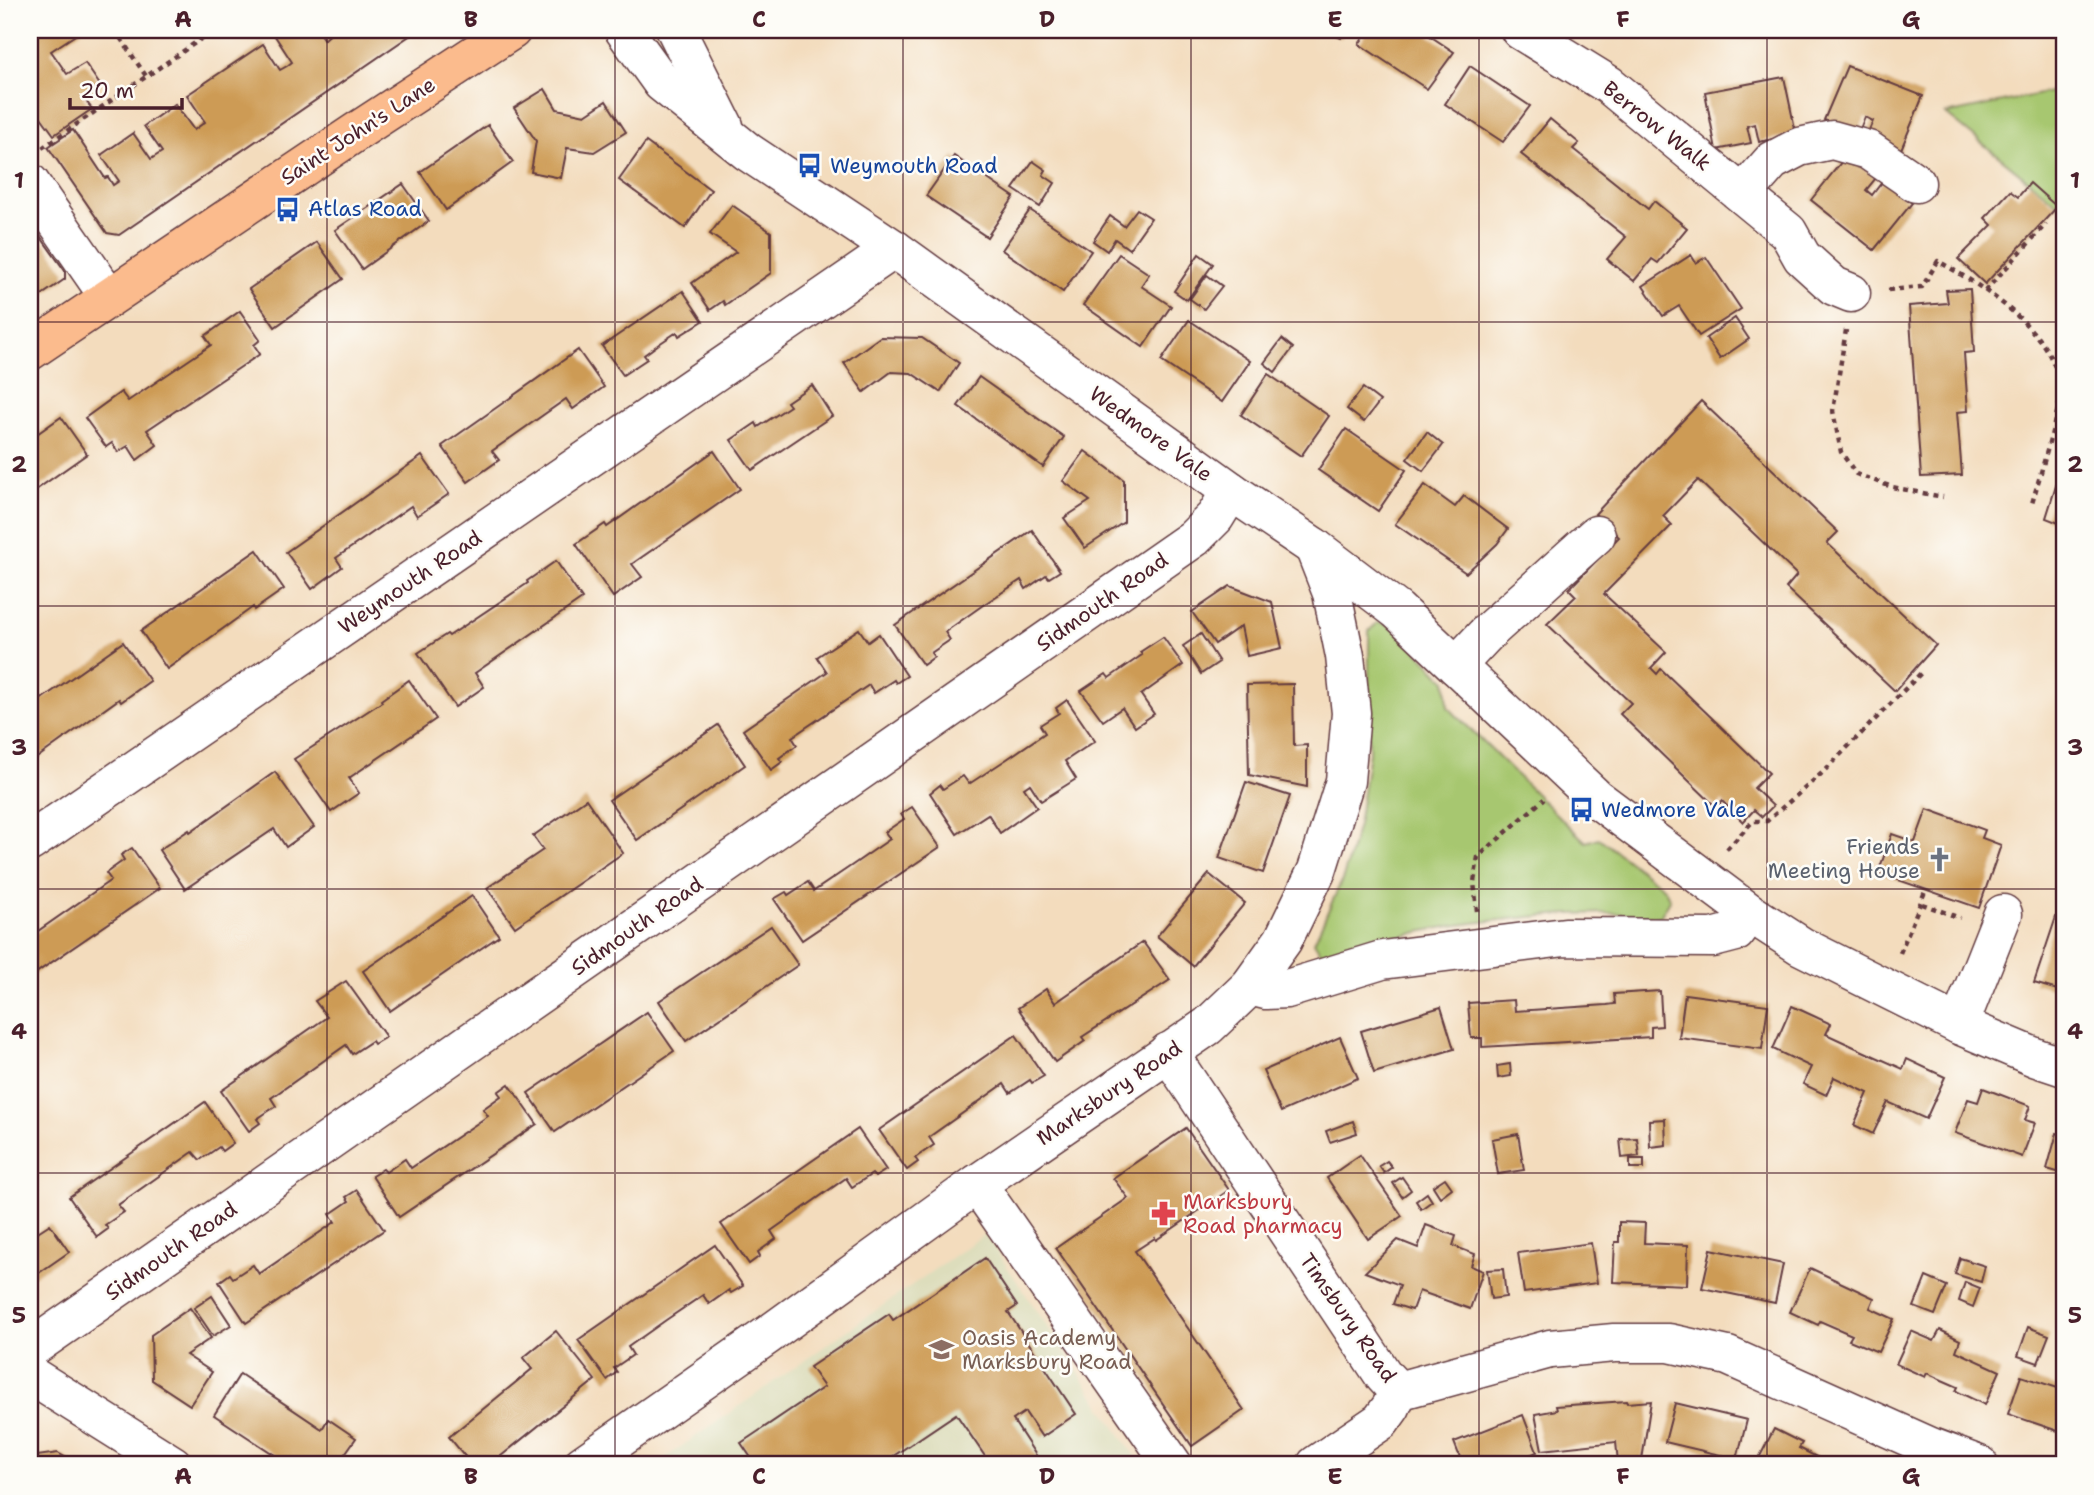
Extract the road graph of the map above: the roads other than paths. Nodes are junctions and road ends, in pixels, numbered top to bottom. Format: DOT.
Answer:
graph roads {
  1 [pos="512,30"];
  2 [pos="624,30"];
  3 [pos="676,30"];
  4 [pos="1520,30"];
  5 [pos="729,137"];
  6 [pos="35,166"];
  7 [pos="1916,183"];
  8 [pos="1744,194"];
  9 [pos="894,249"];
  10 [pos="1851,293"];
  11 [pos="110,297"];
  12 [pos="30,351"];
  13 [pos="1231,491"];
  14 [pos="1596,535"];
  15 [pos="1314,547"];
  16 [pos="1456,666"];
  17 [pos="30,842"];
  18 [pos="1750,913"];
  19 [pos="2003,914"];
  20 [pos="1250,986"];
  21 [pos="1959,1025"];
  22 [pos="1168,1052"];
  23 [pos="2064,1067"];
  24 [pos="977,1184"];
  25 [pos="30,1349"];
  26 [pos="30,1375"];
  27 [pos="1391,1383"];
  28 [pos="173,1465"];
  29 [pos="582,1465"];
  30 [pos="1174,1465"];
  31 [pos="1316,1465"];
  32 [pos="1979,1465"];
  1 -- 11 [label="main road, Saint John's Lane"];
  2 -- 5 [label="street, Wedmore Vale"];
  3 -- 5 [label="street, Wedmore Vale"];
  4 -- 8 [label="street, Berrow Walk"];
  5 -- 9 [label="street, Wedmore Vale"];
  6 -- 11 [label="street"];
  7 -- 8 [label="street"];
  8 -- 10 [label="street, Berrow Walk"];
  9 -- 13 [label="street, Wedmore Vale"];
  9 -- 17 [label="street, Weymouth Road"];
  11 -- 12 [label="main road, Saint John's Lane"];
  13 -- 15 [label="street, Wedmore Vale"];
  13 -- 25 [label="street, Sidmouth Road"];
  14 -- 16 [label="street"];
  15 -- 16 [label="street, Wedmore Vale"];
  15 -- 20 [label="street, Marksbury Road"];
  16 -- 18 [label="street, Wedmore Vale"];
  18 -- 20 [label="street"];
  18 -- 21 [label="street, Wedmore Vale"];
  19 -- 21 [label="street"];
  20 -- 22 [label="street, Marksbury Road"];
  21 -- 23 [label="street, Wedmore Vale"];
  22 -- 24 [label="street, Marksbury Road"];
  22 -- 27 [label="street, Timsbury Road"];
  24 -- 29 [label="street, Marksbury Road"];
  24 -- 30 [label="street"];
  26 -- 28 [label="street"];
  27 -- 31 [label="street"];
  27 -- 32 [label="street, Timsbury Road"];
}
